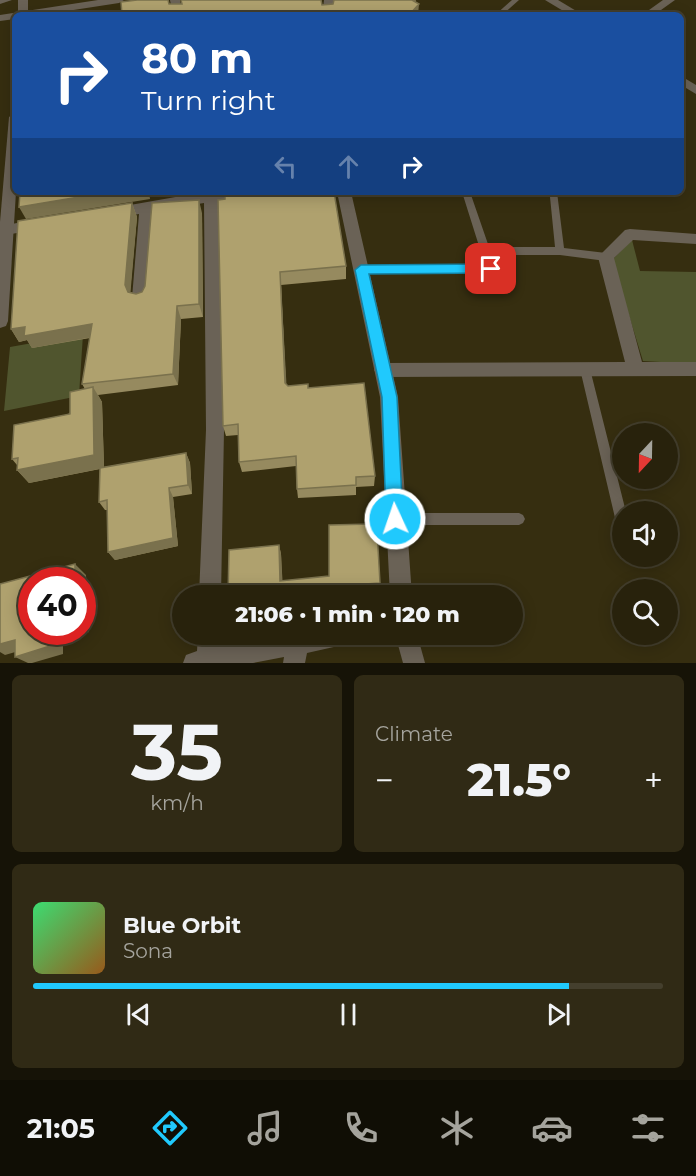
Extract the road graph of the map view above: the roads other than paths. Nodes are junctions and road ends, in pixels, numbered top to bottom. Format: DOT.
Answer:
graph roads {
  1 [pos="7,0"];
  2 [pos="119,0"];
  3 [pos="516,0"];
  4 [pos="550,0"];
  5 [pos="670,0"];
  6 [pos="0,1"];
  7 [pos="41,12"];
  8 [pos="502,12"];
  9 [pos="572,12"];
  10 [pos="652,12"];
  11 [pos="12,145"];
  12 [pos="212,195"];
  13 [pos="345,195"];
  14 [pos="467,195"];
  15 [pos="554,195"];
  16 [pos="147,207"];
  17 [pos="100,215"];
  18 [pos="53,222"];
  19 [pos="3,230"];
  20 [pos="696,239"];
  21 [pos="486,251"];
  22 [pos="560,251"];
  23 [pos="606,257"];
  24 [pos="361,270"];
  25 [pos="140,298"];
  26 [pos="0,321"];
  27 [pos="585,369"];
  28 [pos="635,369"];
  29 [pos="696,369"];
  30 [pos="383,370"];
  31 [pos="617,501"];
  32 [pos="395,519"];
  33 [pos="519,519"];
  34 [pos="210,585"];
  35 [pos="400,585"];
  36 [pos="206,645"];
  37 [pos="319,645"];
  38 [pos="409,645"];
  39 [pos="296,654"];
  40 [pos="201,662"];
  41 [pos="414,663"];
  1 -- 6 [label="street"];
  2 -- 7 [label="street"];
  3 -- 8 [label="lane"];
  4 -- 9 [label="street"];
  5 -- 10 [label="street"];
  11 -- 19 [label="street"];
  12 -- 16 [label="street"];
  12 -- 34 [label="street"];
  13 -- 24 [label="street"];
  14 -- 21 [label="lane"];
  15 -- 22 [label="lane"];
  16 -- 17 [label="street"];
  16 -- 25 [label="street"];
  18 -- 19 [label="street"];
  19 -- 26 [label="street"];
  20 -- 23 [label="street"];
  21 -- 22 [label="lane"];
  21 -- 24 [label="lane"];
  22 -- 23 [label="lane"];
  23 -- 28 [label="street"];
  24 -- 30 [label="street"];
  27 -- 28 [label="street"];
  27 -- 30 [label="street"];
  27 -- 31 [label="lane"];
  28 -- 29 [label="street"];
  30 -- 32 [label="street"];
  32 -- 33 [label="lane"];
  32 -- 35 [label="street"];
  36 -- 40 [label="street"];
  37 -- 39 [label="street"];
  38 -- 41 [label="street"];
  39 -- 40 [label="street"];
}
